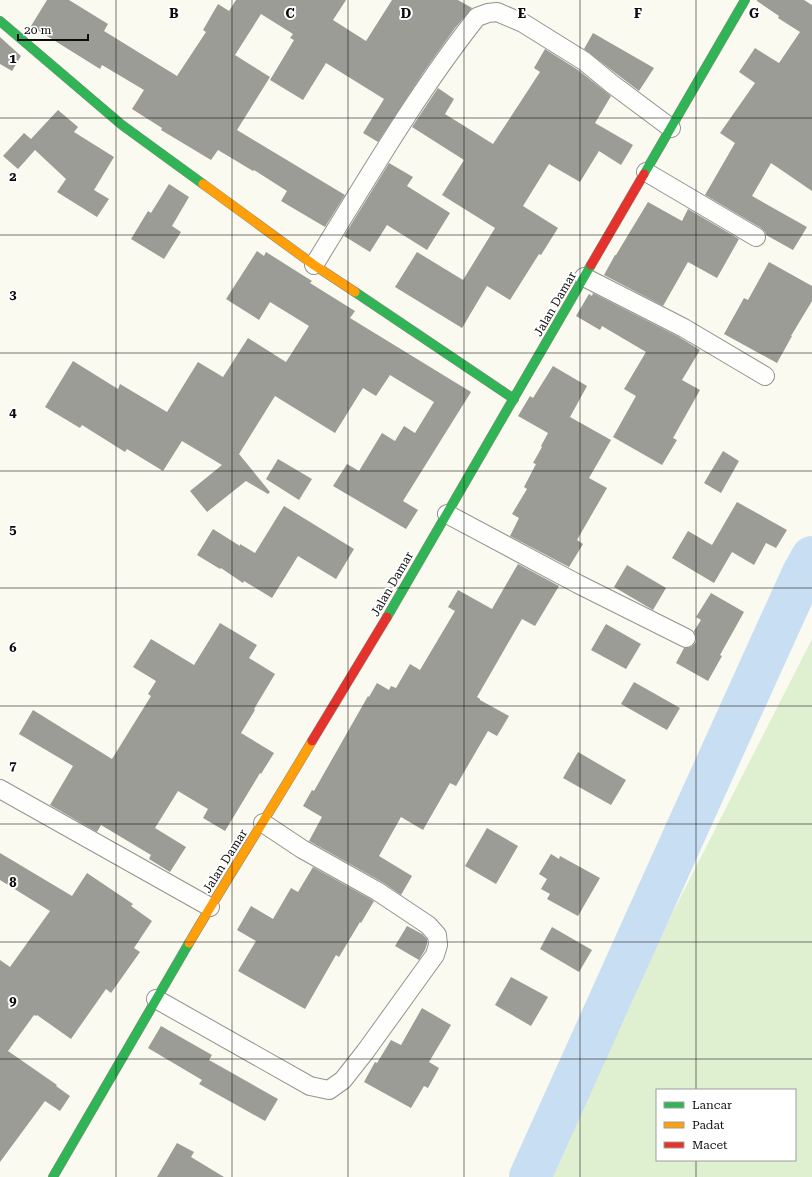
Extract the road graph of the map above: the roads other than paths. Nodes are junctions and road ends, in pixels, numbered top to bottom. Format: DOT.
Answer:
graph roads {
  1 [pos="745,0"];
  2 [pos="0,21"];
  3 [pos="671,128"];
  4 [pos="646,172"];
  5 [pos="756,237"];
  6 [pos="314,265"];
  7 [pos="584,277"];
  8 [pos="765,376"];
  9 [pos="514,398"];
  10 [pos="447,514"];
  11 [pos="686,638"];
  12 [pos="0,789"];
  13 [pos="263,823"];
  14 [pos="210,907"];
  15 [pos="156,999"];
  16 [pos="53,1177"];
  1 -- 3 [label="street, Jalan Damar"];
  2 -- 6 [label="street"];
  3 -- 4 [label="street, Jalan Damar"];
  3 -- 6 [label="street"];
  4 -- 5 [label="street"];
  4 -- 7 [label="street, Jalan Damar"];
  6 -- 9 [label="street"];
  7 -- 8 [label="street"];
  7 -- 9 [label="street, Jalan Damar"];
  9 -- 10 [label="street, Jalan Damar"];
  10 -- 11 [label="street"];
  10 -- 13 [label="street, Jalan Damar"];
  12 -- 14 [label="street"];
  13 -- 14 [label="street, Jalan Damar"];
  13 -- 15 [label="street"];
  14 -- 15 [label="street, Jalan Damar"];
  15 -- 16 [label="street, Jalan Damar"];
}
